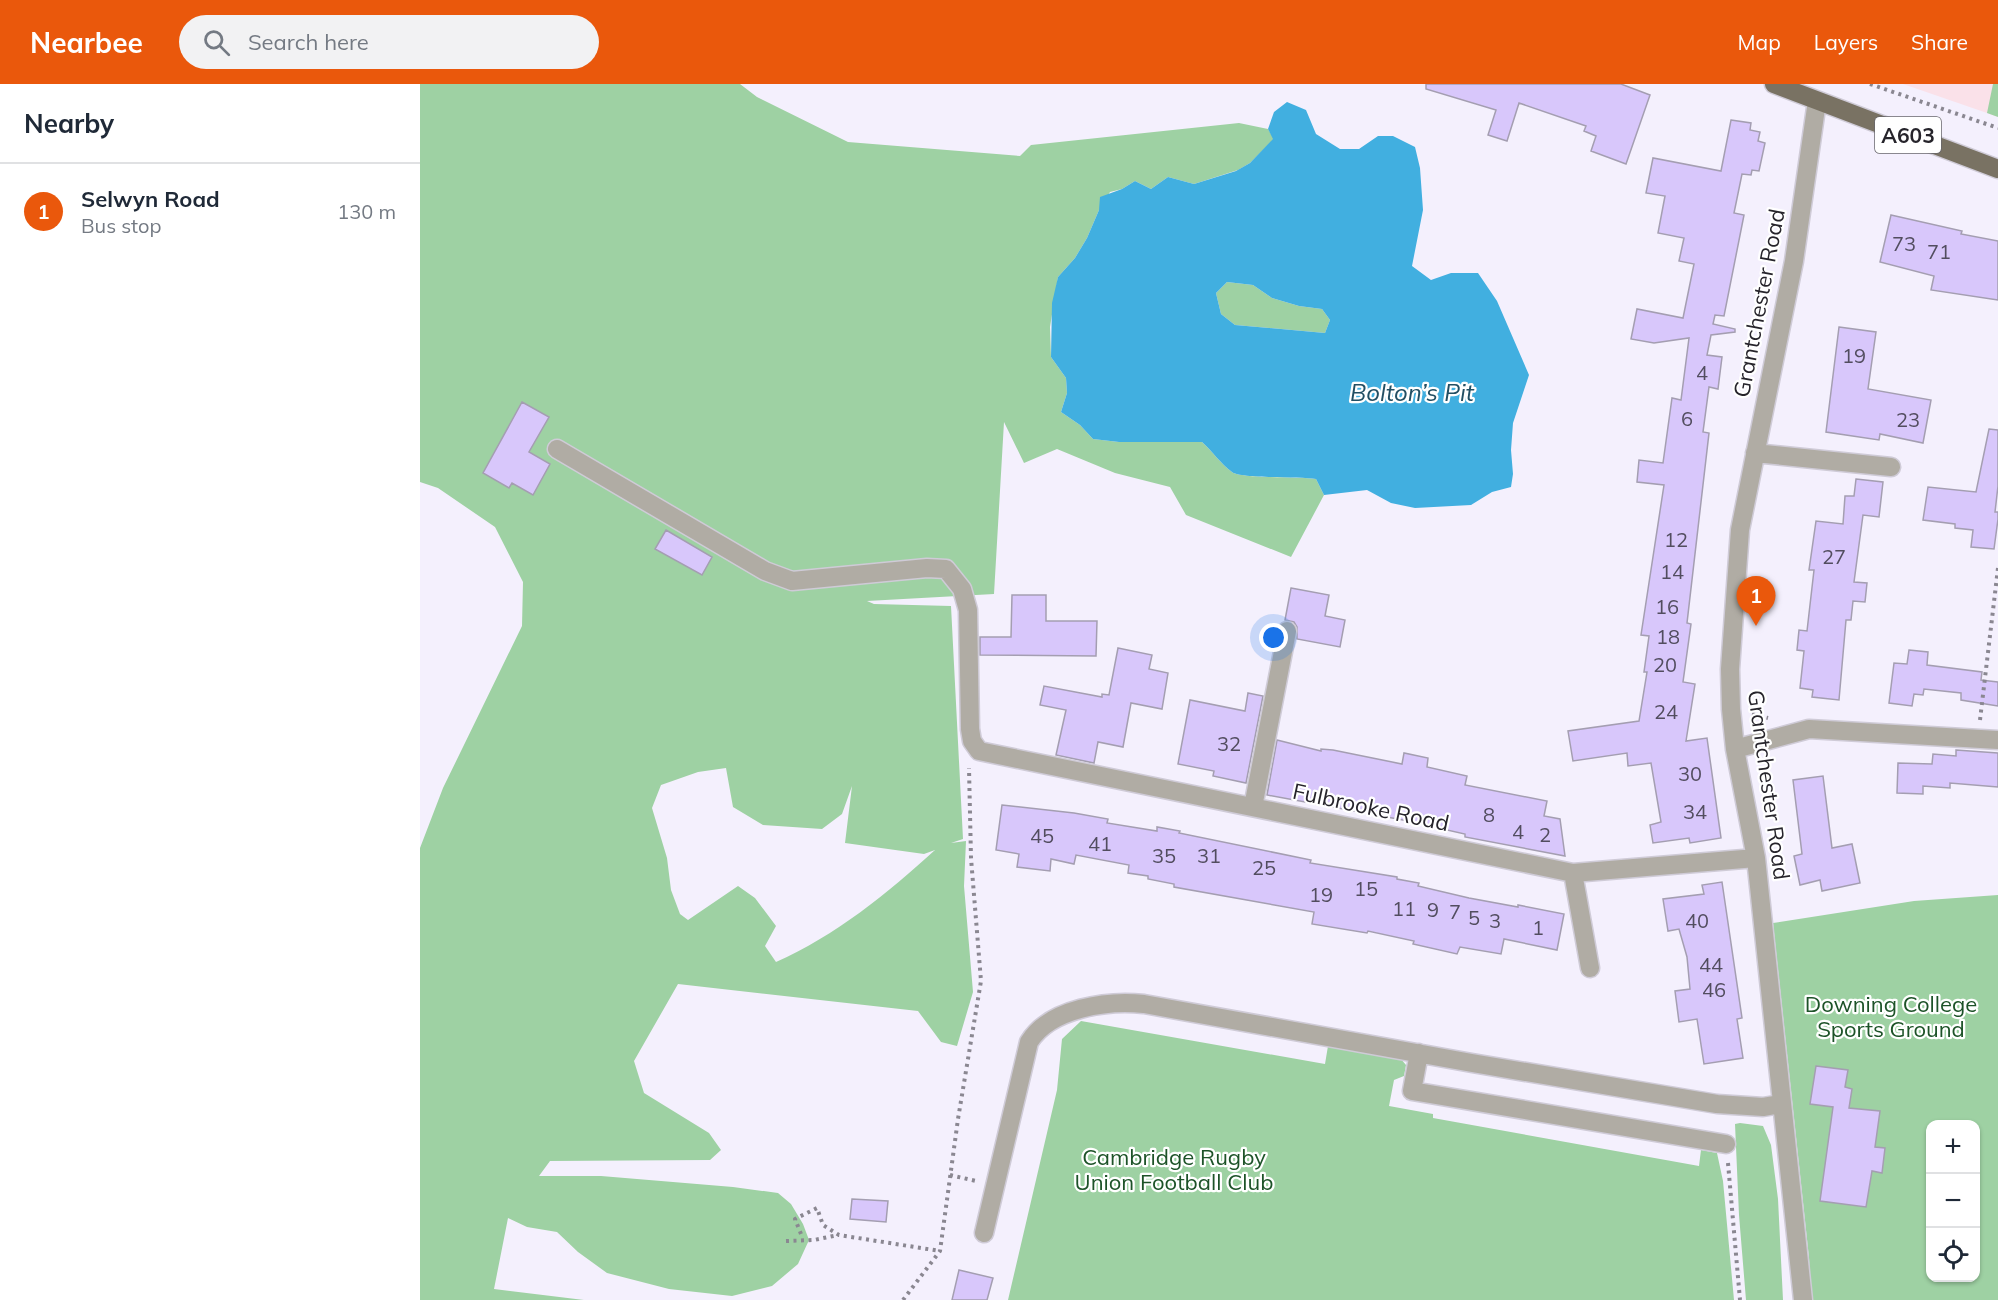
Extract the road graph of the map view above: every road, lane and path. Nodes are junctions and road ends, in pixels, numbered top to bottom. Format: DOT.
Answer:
graph roads {
  1 [pos="1774,84"];
  2 [pos="1870,84"];
  3 [pos="1807,93"];
  4 [pos="1998,128"];
  5 [pos="1998,169"];
  6 [pos="557,449"];
  7 [pos="1755,453"];
  8 [pos="1891,467"];
  9 [pos="1998,568"];
  10 [pos="1287,631"];
  11 [pos="1978,739"];
  12 [pos="1998,740"];
  13 [pos="1735,749"];
  14 [pos="979,751"];
  15 [pos="1254,807"];
  16 [pos="1756,858"];
  17 [pos="1573,873"];
  18 [pos="1590,968"];
  19 [pos="1419,1053"];
  20 [pos="1781,1104"];
  21 [pos="1726,1144"];
  22 [pos="984,1233"];
  23 [pos="801,1234"];
  24 [pos="839,1235"];
  25 [pos="786,1241"];
  26 [pos="940,1251"];
  27 [pos="903,1300"];
  28 [pos="1740,1300"];
  29 [pos="1803,1300"];
  1 -- 3 [label="main road, A603"];
  2 -- 4 [label="path"];
  3 -- 5 [label="main road, A603"];
  3 -- 7 [label="street, Grantchester Road"];
  6 -- 14 [label="street"];
  7 -- 8 [label="street"];
  7 -- 13 [label="street, Grantchester Road"];
  9 -- 11 [label="path"];
  10 -- 15 [label="street"];
  11 -- 12 [label="street"];
  11 -- 13 [label="street"];
  13 -- 16 [label="street, Grantchester Road"];
  14 -- 15 [label="street, Fulbrooke Road"];
  14 -- 26 [label="path"];
  15 -- 17 [label="street, Fulbrooke Road"];
  16 -- 17 [label="street, Fulbrooke Road"];
  16 -- 20 [label="street, Grantchester Road"];
  17 -- 18 [label="street"];
  19 -- 20 [label="street"];
  19 -- 21 [label="street"];
  19 -- 22 [label="street"];
  20 -- 29 [label="street, Grantchester Road"];
  21 -- 28 [label="path"];
  23 -- 24 [label="path"];
  24 -- 25 [label="path"];
  24 -- 26 [label="path"];
  26 -- 27 [label="path"];
}
